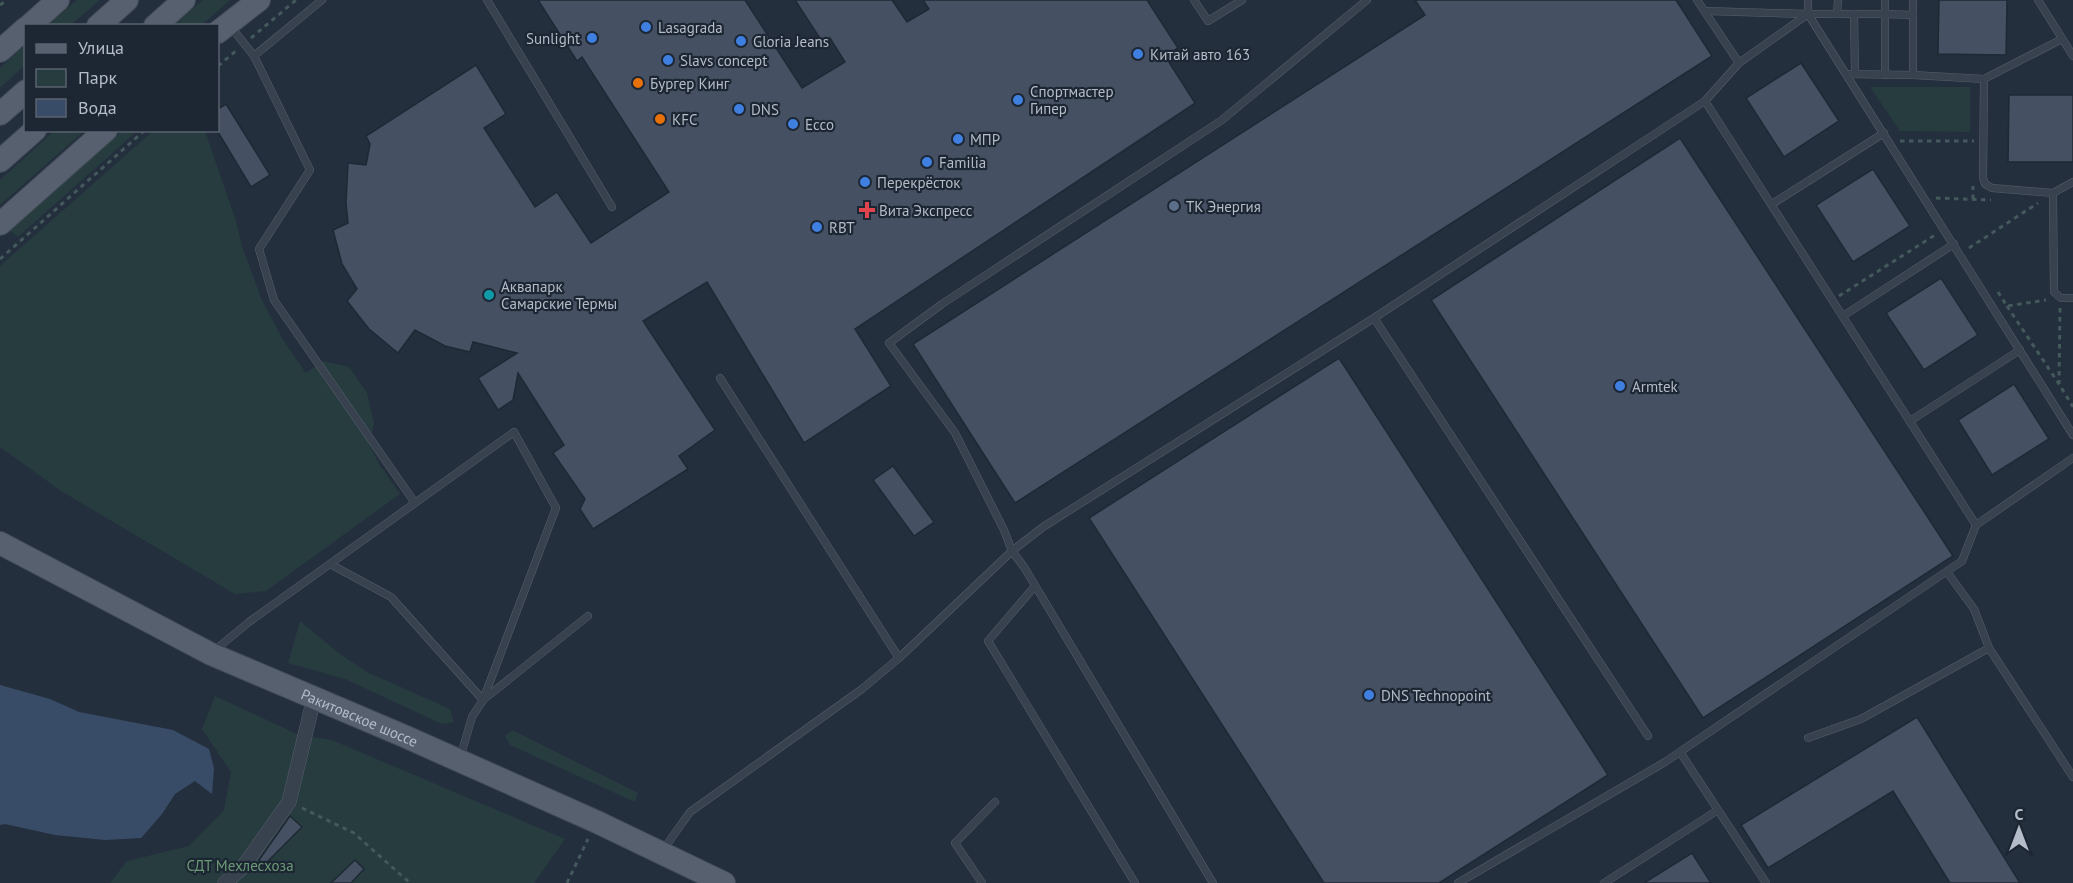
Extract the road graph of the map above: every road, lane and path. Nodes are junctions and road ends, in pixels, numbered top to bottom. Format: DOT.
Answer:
graph roads {
  1 [pos="6,0"];
  2 [pos="58,0"];
  3 [pos="127,0"];
  4 [pos="184,0"];
  5 [pos="259,0"];
  6 [pos="296,0"];
  7 [pos="322,0"];
  8 [pos="487,0"];
  9 [pos="1194,0"];
  10 [pos="1242,0"];
  11 [pos="1367,0"];
  12 [pos="1697,0"];
  13 [pos="1808,0"];
  14 [pos="1838,0"];
  15 [pos="1885,0"];
  16 [pos="1913,0"];
  17 [pos="2038,0"];
  18 [pos="0,5"];
  19 [pos="1705,11"];
  20 [pos="1808,14"];
  21 [pos="1838,14"];
  22 [pos="1854,14"];
  23 [pos="1885,14"];
  24 [pos="1913,15"];
  25 [pos="31,24"];
  26 [pos="100,24"];
  27 [pos="157,24"];
  28 [pos="223,28"];
  29 [pos="24,30"];
  30 [pos="2062,39"];
  31 [pos="244,44"];
  32 [pos="0,51"];
  33 [pos="254,56"];
  34 [pos="2073,57"];
  35 [pos="1739,63"];
  36 [pos="219,65"];
  37 [pos="1851,74"];
  38 [pos="1885,75"];
  39 [pos="1913,75"];
  40 [pos="1984,79"];
  41 [pos="24,93"];
  42 [pos="1705,101"];
  43 [pos="0,114"];
  44 [pos="33,132"];
  45 [pos="104,132"];
  46 [pos="143,132"];
  47 [pos="1884,133"];
  48 [pos="1974,141"];
  49 [pos="1905,150"];
  50 [pos="0,161"];
  51 [pos="1973,176"];
  52 [pos="2073,182"];
  53 [pos="2053,193"];
  54 [pos="1973,199"];
  55 [pos="1996,200"];
  56 [pos="2030,201"];
  57 [pos="2041,201"];
  58 [pos="1772,204"];
  59 [pos="612,207"];
  60 [pos="1942,207"];
  61 [pos="2041,212"];
  62 [pos="0,224"];
  63 [pos="1944,229"];
  64 [pos="1964,240"];
  65 [pos="1954,244"];
  66 [pos="0,259"];
  67 [pos="1994,287"];
  68 [pos="2042,290"];
  69 [pos="2061,298"];
  70 [pos="2073,298"];
  71 [pos="1833,300"];
  72 [pos="2042,301"];
  73 [pos="2007,306"];
  74 [pos="1843,316"];
  75 [pos="1374,318"];
  76 [pos="2020,350"];
  77 [pos="720,378"];
  78 [pos="2059,384"];
  79 [pos="2073,407"];
  80 [pos="1910,421"];
  81 [pos="2073,435"];
  82 [pos="2073,458"];
  83 [pos="415,503"];
  84 [pos="1976,525"];
  85 [pos="0,543"];
  86 [pos="1012,551"];
  87 [pos="330,564"];
  88 [pos="1947,572"];
  89 [pos="1035,586"];
  90 [pos="588,616"];
  91 [pos="1989,648"];
  92 [pos="211,654"];
  93 [pos="899,658"];
  94 [pos="314,698"];
  95 [pos="483,700"];
  96 [pos="1648,736"];
  97 [pos="1808,738"];
  98 [pos="1680,752"];
  99 [pos="459,762"];
  100 [pos="2073,777"];
  101 [pos="289,802"];
  102 [pos="994,802"];
  103 [pos="1718,810"];
  104 [pos="597,822"];
  105 [pos="661,852"];
  106 [pos="1462,882"];
  107 [pos="225,883"];
  108 [pos="410,883"];
  109 [pos="567,883"];
  110 [pos="724,883"];
  111 [pos="982,883"];
  112 [pos="1135,883"];
  113 [pos="1213,883"];
  114 [pos="1604,883"];
  115 [pos="1766,883"];
  1 -- 18 [label="path"];
  2 -- 25 [label="main road"];
  3 -- 26 [label="main road"];
  4 -- 27 [label="main road"];
  5 -- 28 [label="main road"];
  6 -- 31 [label="path"];
  7 -- 33 [label="lane"];
  8 -- 59 [label="lane"];
  9 -- 10 [label="lane"];
  11 -- 86 [label="lane"];
  12 -- 19 [label="lane"];
  13 -- 20 [label="lane"];
  14 -- 21 [label="lane"];
  15 -- 23 [label="lane"];
  16 -- 24 [label="lane"];
  17 -- 30 [label="lane"];
  19 -- 20 [label="lane"];
  19 -- 35 [label="lane"];
  20 -- 21 [label="lane"];
  20 -- 35 [label="lane"];
  20 -- 37 [label="lane"];
  21 -- 22 [label="lane"];
  22 -- 23 [label="lane"];
  22 -- 37 [label="lane"];
  23 -- 24 [label="lane"];
  23 -- 38 [label="lane"];
  24 -- 39 [label="lane"];
  28 -- 31 [label="lane"];
  29 -- 32 [label="main road"];
  30 -- 34 [label="lane"];
  30 -- 40 [label="lane"];
  31 -- 33 [label="lane"];
  31 -- 36 [label="path"];
  33 -- 83 [label="lane"];
  35 -- 42 [label="lane"];
  37 -- 38 [label="lane"];
  37 -- 47 [label="lane"];
  38 -- 39 [label="lane"];
  39 -- 40 [label="lane"];
  40 -- 53 [label="lane"];
  41 -- 43 [label="main road"];
  42 -- 58 [label="lane"];
  42 -- 75 [label="lane"];
  44 -- 50 [label="main road"];
  45 -- 62 [label="main road"];
  46 -- 66 [label="path"];
  47 -- 58 [label="lane"];
  47 -- 63 [label="lane"];
  48 -- 49 [label="path"];
  51 -- 54 [label="path"];
  52 -- 53 [label="lane"];
  53 -- 69 [label="lane"];
  54 -- 55 [label="path"];
  54 -- 60 [label="path"];
  56 -- 57 [label="path"];
  57 -- 61 [label="path"];
  57 -- 64 [label="path"];
  58 -- 71 [label="lane"];
  63 -- 65 [label="lane"];
  63 -- 71 [label="path"];
  65 -- 74 [label="lane"];
  65 -- 76 [label="lane"];
  67 -- 73 [label="path"];
  68 -- 72 [label="path"];
  69 -- 70 [label="lane"];
  69 -- 72 [label="path"];
  69 -- 78 [label="path"];
  71 -- 74 [label="lane"];
  72 -- 73 [label="path"];
  73 -- 78 [label="path"];
  74 -- 80 [label="lane"];
  75 -- 86 [label="lane"];
  75 -- 96 [label="lane"];
  76 -- 80 [label="lane"];
  76 -- 81 [label="lane"];
  77 -- 93 [label="lane"];
  78 -- 79 [label="path"];
  80 -- 84 [label="lane"];
  82 -- 84 [label="lane"];
  83 -- 87 [label="lane"];
  83 -- 95 [label="lane"];
  84 -- 88 [label="lane"];
  85 -- 92 [label="main road, Ракитовское шоссе"];
  86 -- 89 [label="lane"];
  86 -- 93 [label="lane"];
  87 -- 92 [label="lane"];
  87 -- 95 [label="lane"];
  88 -- 91 [label="lane"];
  88 -- 98 [label="lane"];
  89 -- 112 [label="lane"];
  89 -- 113 [label="lane"];
  90 -- 95 [label="lane"];
  91 -- 97 [label="lane"];
  91 -- 100 [label="lane"];
  92 -- 94 [label="main road, Ракитовское шоссе"];
  93 -- 105 [label="lane"];
  94 -- 99 [label="main road, Ракитовское шоссе"];
  94 -- 101 [label="street"];
  95 -- 99 [label="lane"];
  98 -- 103 [label="lane"];
  98 -- 106 [label="lane"];
  99 -- 104 [label="main road, Ракитовское шоссе"];
  101 -- 107 [label="street"];
  101 -- 108 [label="path"];
  102 -- 111 [label="lane"];
  103 -- 114 [label="lane"];
  103 -- 115 [label="lane"];
  104 -- 105 [label="main road, Ракитовское шоссе"];
  104 -- 109 [label="path"];
  105 -- 110 [label="main road, Ракитовское шоссе"];
}
